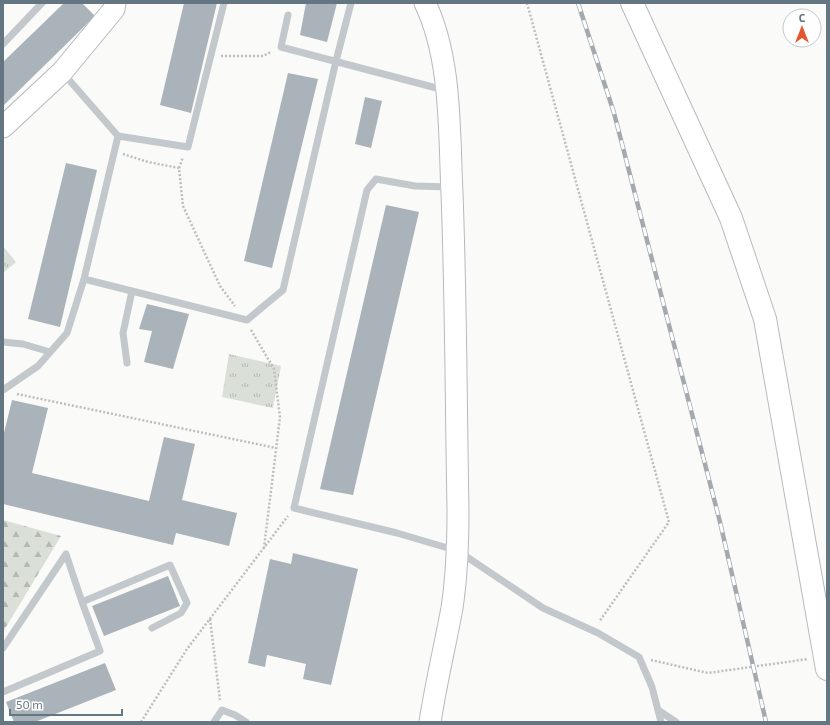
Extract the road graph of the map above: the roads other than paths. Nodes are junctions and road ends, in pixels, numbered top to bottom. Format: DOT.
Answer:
graph roads {
  1 [pos="42,3"];
  2 [pos="224,3"];
  3 [pos="351,3"];
  4 [pos="425,3"];
  5 [pos="632,3"];
  6 [pos="111,5"];
  7 [pos="288,15"];
  8 [pos="3,44"];
  9 [pos="336,61"];
  10 [pos="62,72"];
  11 [pos="446,90"];
  12 [pos="3,128"];
  13 [pos="118,136"];
  14 [pos="452,186"];
  15 [pos="84,279"];
  16 [pos="132,291"];
  17 [pos="3,342"];
  18 [pos="50,352"];
  19 [pos="127,363"];
  20 [pos="3,390"];
  21 [pos="458,550"];
  22 [pos="82,602"];
  23 [pos="152,628"];
  24 [pos="3,648"];
  25 [pos="826,663"];
  26 [pos="3,692"];
  27 [pos="658,710"];
  28 [pos="214,722"];
  29 [pos="246,722"];
  30 [pos="430,722"];
  31 [pos="661,722"];
  32 [pos="676,722"];
  1 -- 8 [label="lane"];
  2 -- 13 [label="lane"];
  3 -- 9 [label="lane"];
  4 -- 11 [label="street"];
  5 -- 25 [label="main road"];
  6 -- 10 [label="street"];
  7 -- 9 [label="lane"];
  9 -- 11 [label="lane"];
  9 -- 16 [label="lane"];
  10 -- 12 [label="street"];
  10 -- 13 [label="lane"];
  11 -- 14 [label="street"];
  13 -- 15 [label="lane"];
  14 -- 21 [label="street"];
  14 -- 21 [label="lane"];
  15 -- 16 [label="lane"];
  15 -- 18 [label="lane"];
  16 -- 19 [label="lane"];
  17 -- 18 [label="lane"];
  18 -- 20 [label="lane"];
  21 -- 27 [label="lane"];
  21 -- 30 [label="street"];
  22 -- 23 [label="lane"];
  22 -- 24 [label="lane"];
  22 -- 26 [label="lane"];
  27 -- 31 [label="lane"];
  27 -- 32 [label="lane"];
  28 -- 29 [label="lane"];
}
